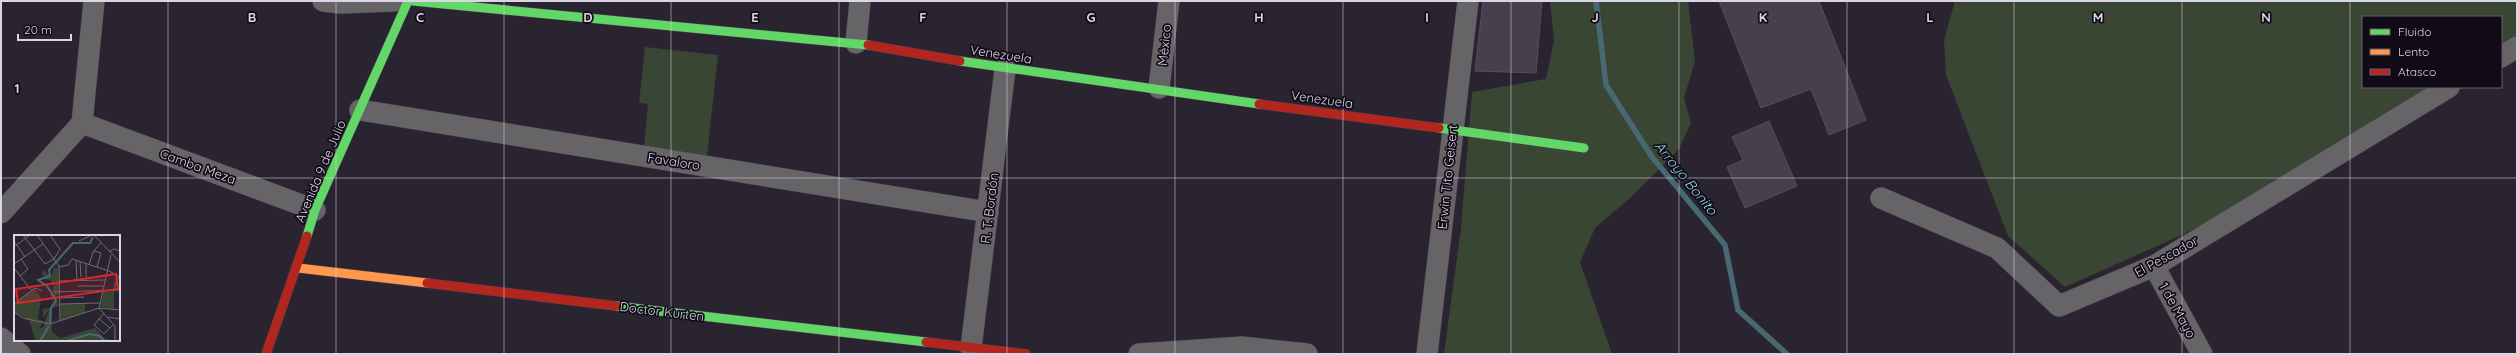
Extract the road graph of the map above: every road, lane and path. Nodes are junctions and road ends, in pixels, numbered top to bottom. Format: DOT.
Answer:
graph roads {
  1 [pos="94,1"];
  2 [pos="324,1"];
  3 [pos="394,1"];
  4 [pos="408,1"];
  5 [pos="413,1"];
  6 [pos="860,1"];
  7 [pos="1169,1"];
  8 [pos="1468,1"];
  9 [pos="856,43"];
  10 [pos="2517,47"];
  11 [pos="2502,55"];
  12 [pos="1005,69"];
  13 [pos="1159,88"];
  14 [pos="2447,88"];
  15 [pos="360,110"];
  16 [pos="82,123"];
  17 [pos="1452,130"];
  18 [pos="1584,148"];
  19 [pos="1881,198"];
  20 [pos="315,210"];
  21 [pos="988,212"];
  22 [pos="1,213"];
  23 [pos="2154,266"];
  24 [pos="298,268"];
  25 [pos="1,338"];
  26 [pos="971,348"];
  27 [pos="998,352"];
  28 [pos="20,354"];
  29 [pos="266,354"];
  30 [pos="1026,354"];
  31 [pos="1139,354"];
  32 [pos="1307,354"];
  33 [pos="1427,354"];
  34 [pos="2202,354"];
  1 -- 16 [label="street"];
  2 -- 3 [label="street"];
  4 -- 15 [label="street, Avenida 9 de Julio"];
  5 -- 9 [label="street, Venezuela"];
  6 -- 9 [label="street"];
  7 -- 13 [label="street, México"];
  8 -- 17 [label="street, Erwin Tito Geisert"];
  9 -- 12 [label="street, Venezuela"];
  10 -- 11 [label="street"];
  12 -- 13 [label="street, Venezuela"];
  12 -- 21 [label="street, R. T. Bordón"];
  13 -- 17 [label="street, Venezuela"];
  14 -- 23 [label="street, El Pescador"];
  15 -- 20 [label="street, Avenida 9 de Julio"];
  15 -- 21 [label="street, Favaloro"];
  16 -- 20 [label="street, Camba Meza"];
  16 -- 22 [label="street"];
  17 -- 18 [label="street, Venezuela"];
  17 -- 33 [label="street, Erwin Tito Geisert"];
  19 -- 23 [label="street, El Pescador"];
  20 -- 24 [label="street, Avenida 9 de Julio"];
  21 -- 26 [label="street, R. T. Bordón"];
  23 -- 34 [label="street, 1 de Mayo"];
  24 -- 26 [label="street, Doctor Kurten"];
  24 -- 29 [label="street, Avenida 9 de Julio"];
  25 -- 28 [label="street"];
  26 -- 27 [label="street, Doctor Kurten"];
  27 -- 30 [label="street, Doctor Kurten"];
  31 -- 32 [label="street"];
}
